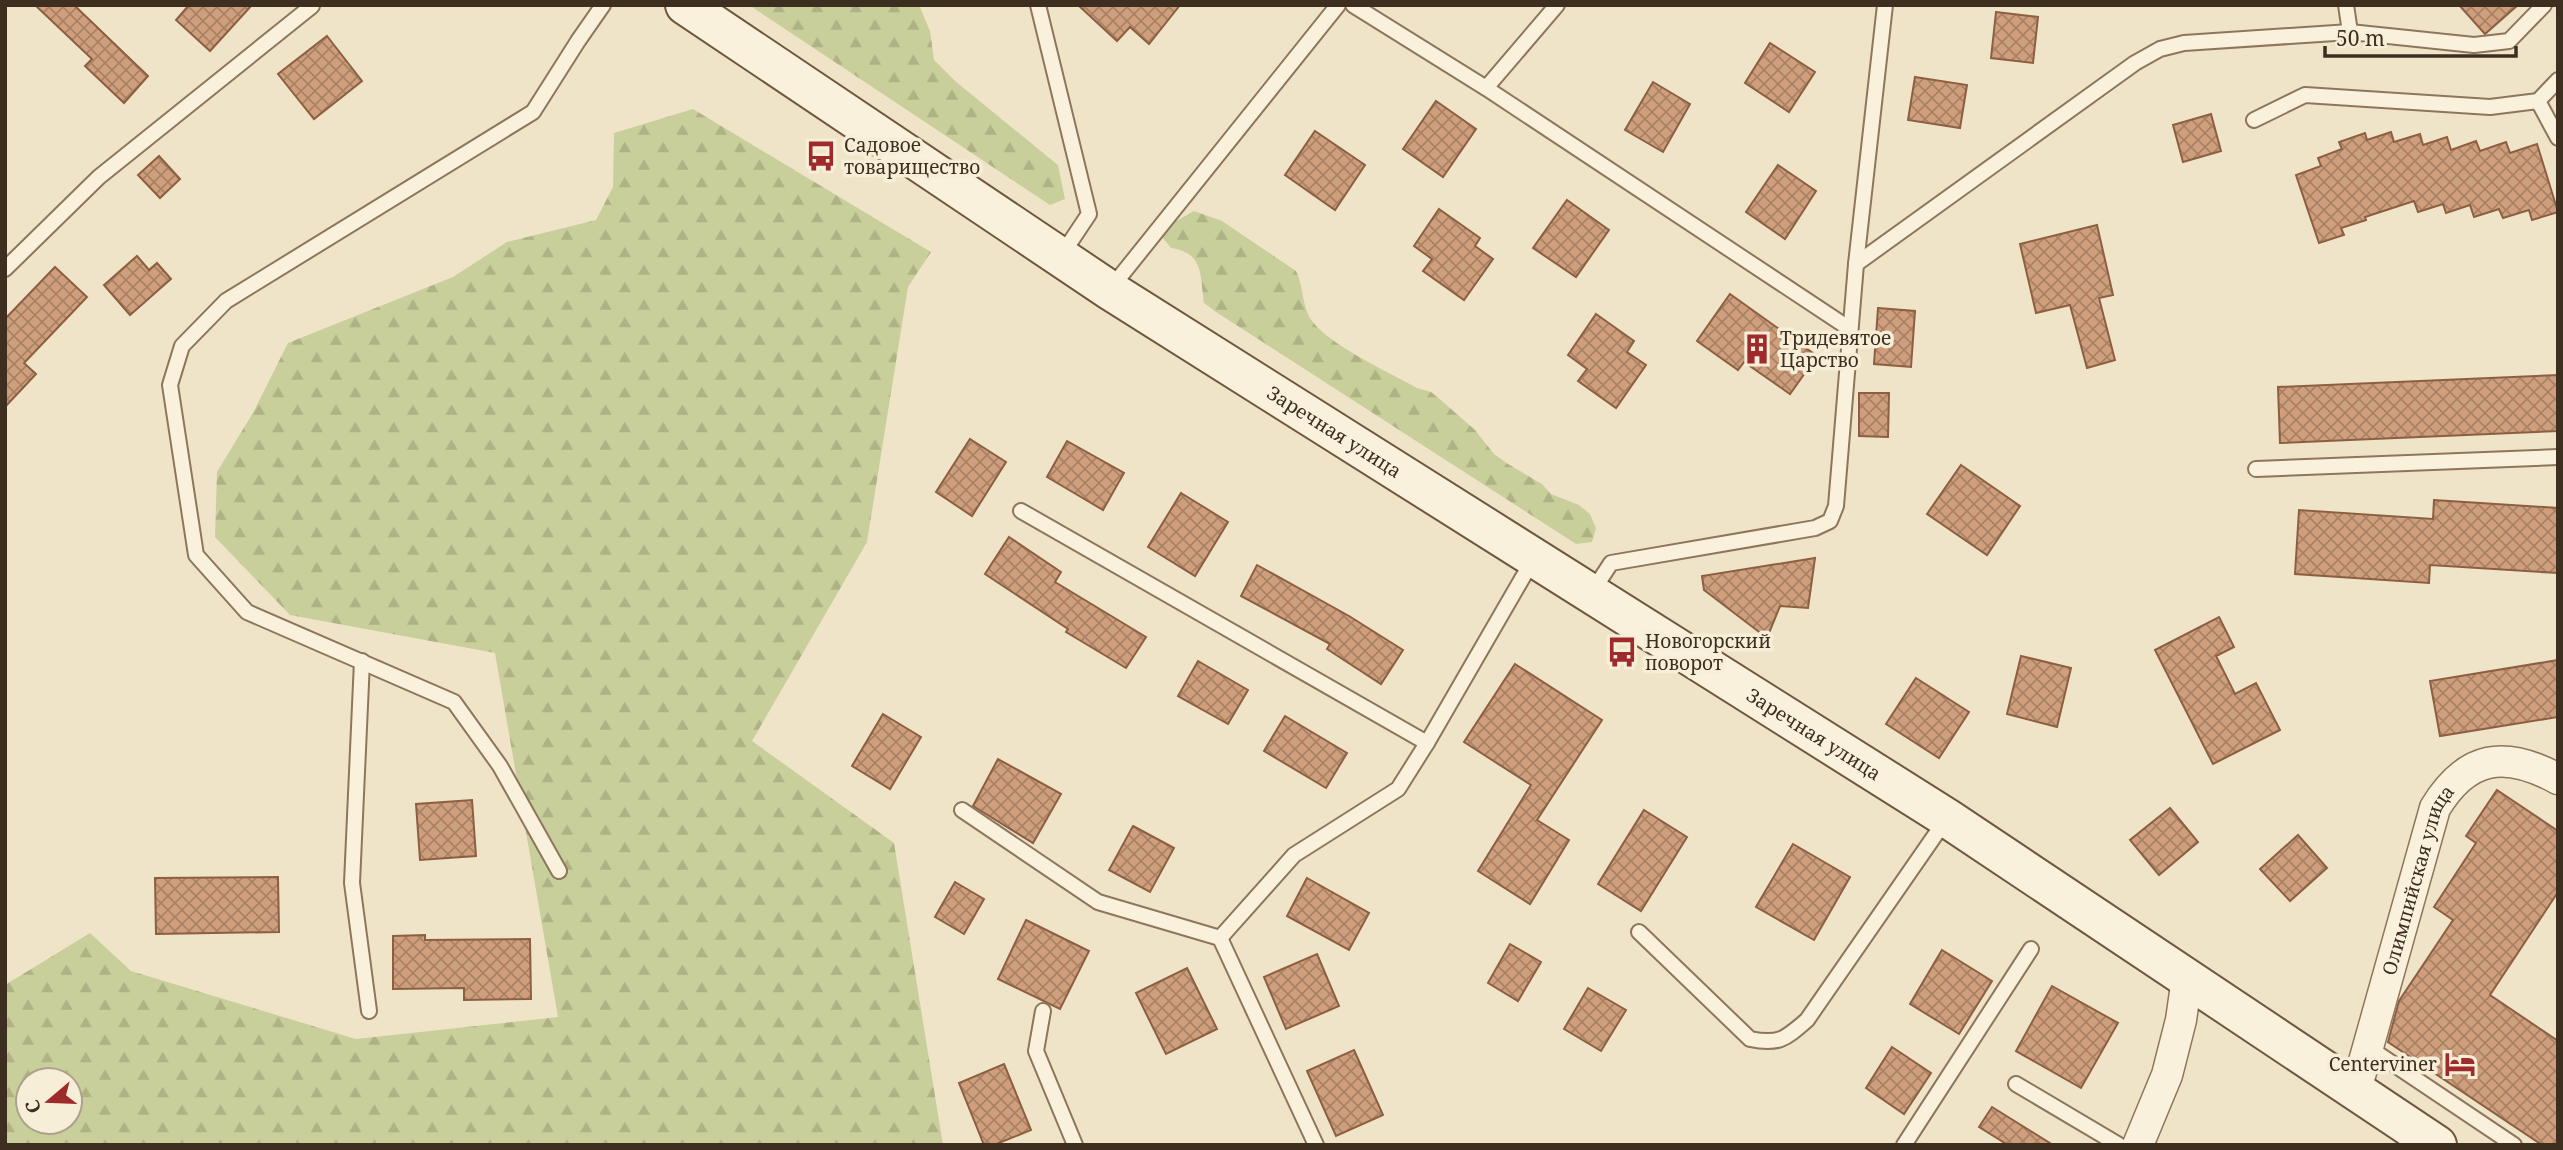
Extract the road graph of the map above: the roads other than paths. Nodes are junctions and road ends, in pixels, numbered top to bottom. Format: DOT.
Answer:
graph roads {
  1 [pos="603,5"];
  2 [pos="685,5"];
  3 [pos="1038,5"];
  4 [pos="1338,5"];
  5 [pos="1353,5"];
  6 [pos="1557,5"];
  7 [pos="1885,5"];
  8 [pos="2346,5"];
  9 [pos="2544,5"];
  10 [pos="312,6"];
  11 [pos="2350,33"];
  12 [pos="2558,80"];
  13 [pos="1486,89"];
  14 [pos="2538,101"];
  15 [pos="2254,120"];
  16 [pos="2558,138"];
  17 [pos="1061,256"];
  18 [pos="1856,264"];
  19 [pos="5,269"];
  20 [pos="1111,290"];
  21 [pos="1850,329"];
  22 [pos="2558,457"];
  23 [pos="2256,469"];
  24 [pos="1021,511"];
  25 [pos="1534,558"];
  26 [pos="1591,593"];
  27 [pos="362,661"];
  28 [pos="1427,743"];
  29 [pos="2558,779"];
  30 [pos="962,810"];
  31 [pos="1947,818"];
  32 [pos="559,871"];
  33 [pos="1639,932"];
  34 [pos="1220,938"];
  35 [pos="2031,949"];
  36 [pos="2187,978"];
  37 [pos="369,1011"];
  38 [pos="1043,1011"];
  39 [pos="2368,1047"];
  40 [pos="2016,1084"];
  41 [pos="2356,1090"];
  42 [pos="1075,1145"];
  43 [pos="1316,1145"];
  44 [pos="1904,1145"];
  45 [pos="2119,1145"];
  46 [pos="2138,1145"];
  47 [pos="2437,1145"];
  48 [pos="2514,1145"];
  1 -- 27 [label="lane"];
  2 -- 17 [label="main road, Заречная улица"];
  3 -- 17 [label="lane"];
  4 -- 20 [label="lane"];
  5 -- 13 [label="lane"];
  6 -- 13 [label="lane"];
  7 -- 18 [label="lane"];
  8 -- 11 [label="lane"];
  9 -- 11 [label="lane"];
  10 -- 19 [label="lane"];
  11 -- 18 [label="lane"];
  12 -- 14 [label="lane"];
  13 -- 21 [label="lane"];
  14 -- 15 [label="lane"];
  14 -- 16 [label="lane"];
  17 -- 20 [label="main road, Заречная улица"];
  18 -- 21 [label="lane"];
  20 -- 25 [label="main road, Заречная улица"];
  21 -- 26 [label="lane"];
  22 -- 23 [label="lane"];
  24 -- 28 [label="lane"];
  25 -- 26 [label="main road, Заречная улица"];
  25 -- 28 [label="lane"];
  26 -- 31 [label="main road, Заречная улица"];
  27 -- 32 [label="lane"];
  27 -- 37 [label="lane"];
  28 -- 34 [label="lane"];
  29 -- 39 [label="street, Олимпийская улица"];
  30 -- 34 [label="lane"];
  31 -- 33 [label="lane"];
  31 -- 36 [label="main road, Заречная улица"];
  34 -- 43 [label="lane"];
  35 -- 44 [label="lane"];
  36 -- 41 [label="main road, Заречная улица"];
  36 -- 46 [label="street"];
  38 -- 42 [label="lane"];
  39 -- 41 [label="street, Олимпийская улица"];
  39 -- 48 [label="lane"];
  40 -- 45 [label="lane"];
  41 -- 47 [label="main road, Заречная улица"];
}
